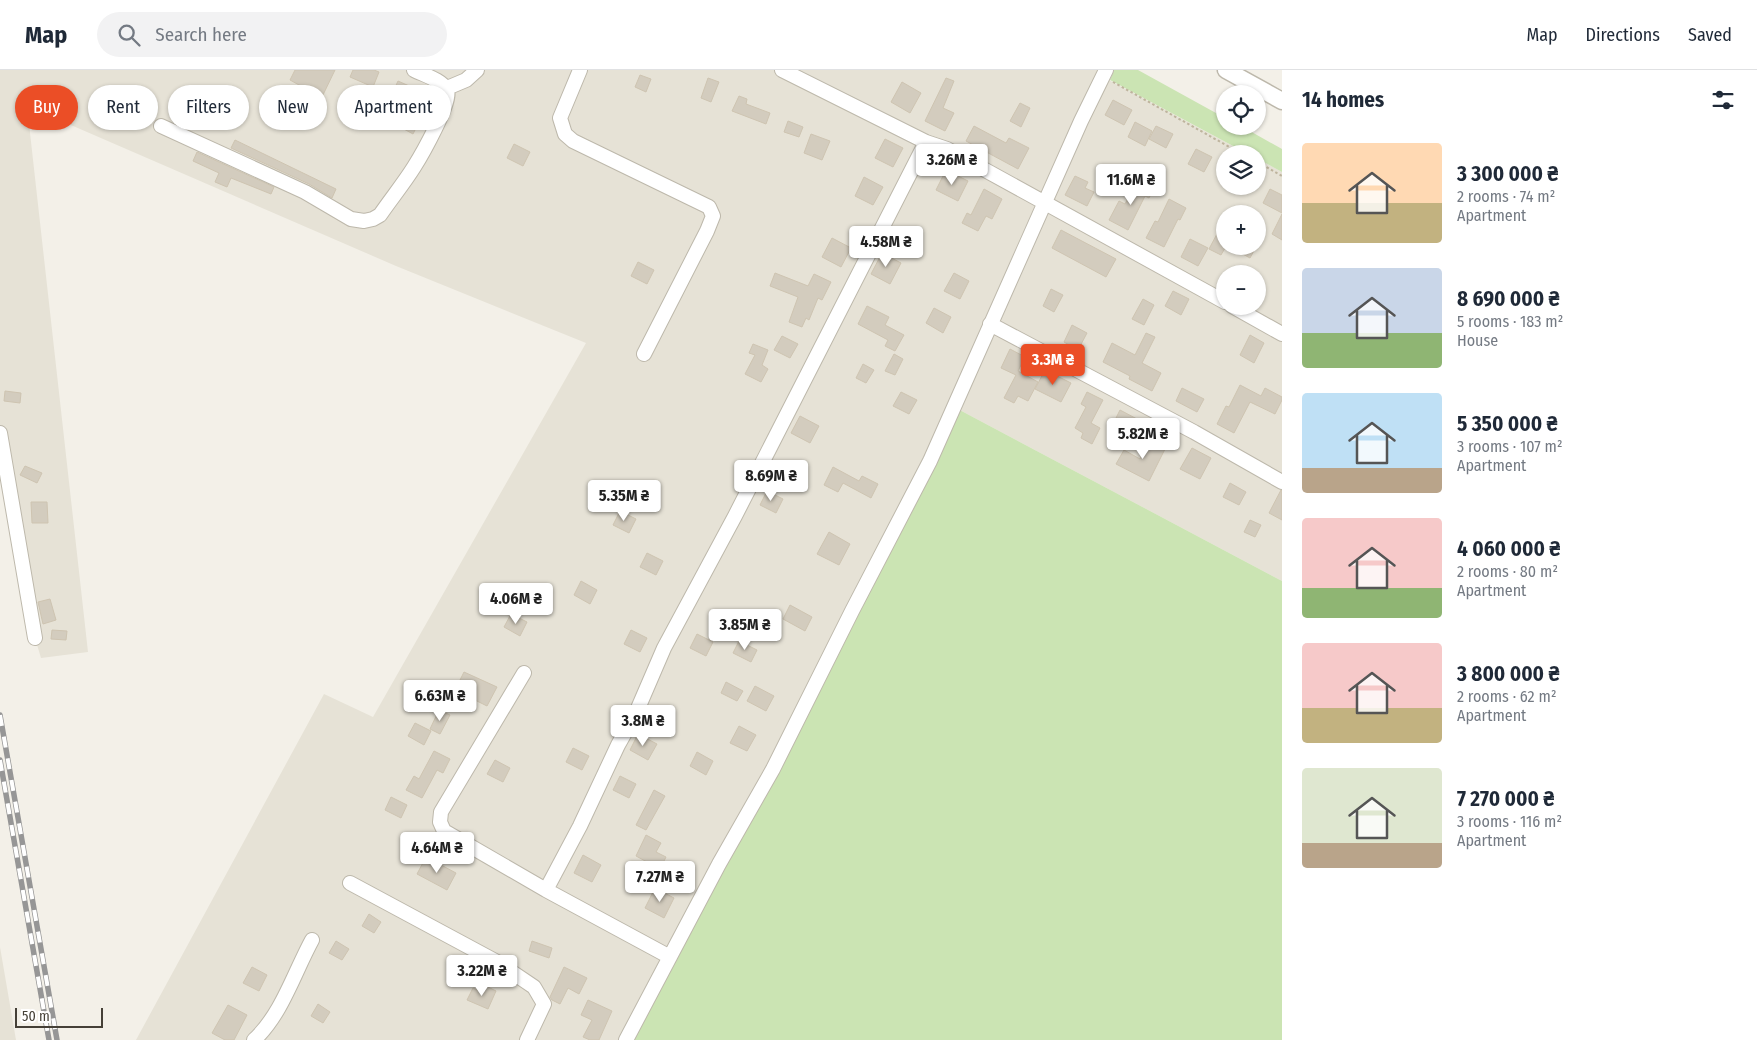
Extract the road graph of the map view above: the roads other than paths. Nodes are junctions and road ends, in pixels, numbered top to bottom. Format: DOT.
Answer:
graph roads {
  1 [pos="414,70"];
  2 [pos="477,70"];
  3 [pos="580,70"];
  4 [pos="782,70"];
  5 [pos="1236,72"];
  6 [pos="1105,73"];
  7 [pos="443,85"];
  8 [pos="451,86"];
  9 [pos="1282,101"];
  10 [pos="161,126"];
  11 [pos="434,130"];
  12 [pos="926,142"];
  13 [pos="1044,203"];
  14 [pos="1216,297"];
  15 [pos="1248,315"];
  16 [pos="990,324"];
  17 [pos="1282,334"];
  18 [pos="644,354"];
  19 [pos="0,433"];
  20 [pos="1282,482"];
  21 [pos="35,638"];
  22 [pos="524,674"];
  23 [pos="350,883"];
  24 [pos="546,890"];
  25 [pos="312,940"];
  26 [pos="670,957"];
  27 [pos="254,1040"];
  28 [pos="527,1040"];
  29 [pos="626,1040"];
  1 -- 7 [label="street"];
  2 -- 8 [label="street"];
  3 -- 18 [label="street"];
  4 -- 12 [label="street"];
  5 -- 9 [label="street"];
  6 -- 13 [label="street"];
  10 -- 11 [label="street"];
  12 -- 13 [label="street"];
  12 -- 24 [label="street"];
  13 -- 14 [label="street"];
  13 -- 16 [label="street"];
  15 -- 17 [label="street"];
  16 -- 20 [label="street"];
  16 -- 26 [label="street"];
  19 -- 21 [label="street"];
  22 -- 24 [label="street"];
  23 -- 28 [label="street"];
  24 -- 26 [label="street"];
  25 -- 27 [label="street"];
  26 -- 29 [label="street"];
}
